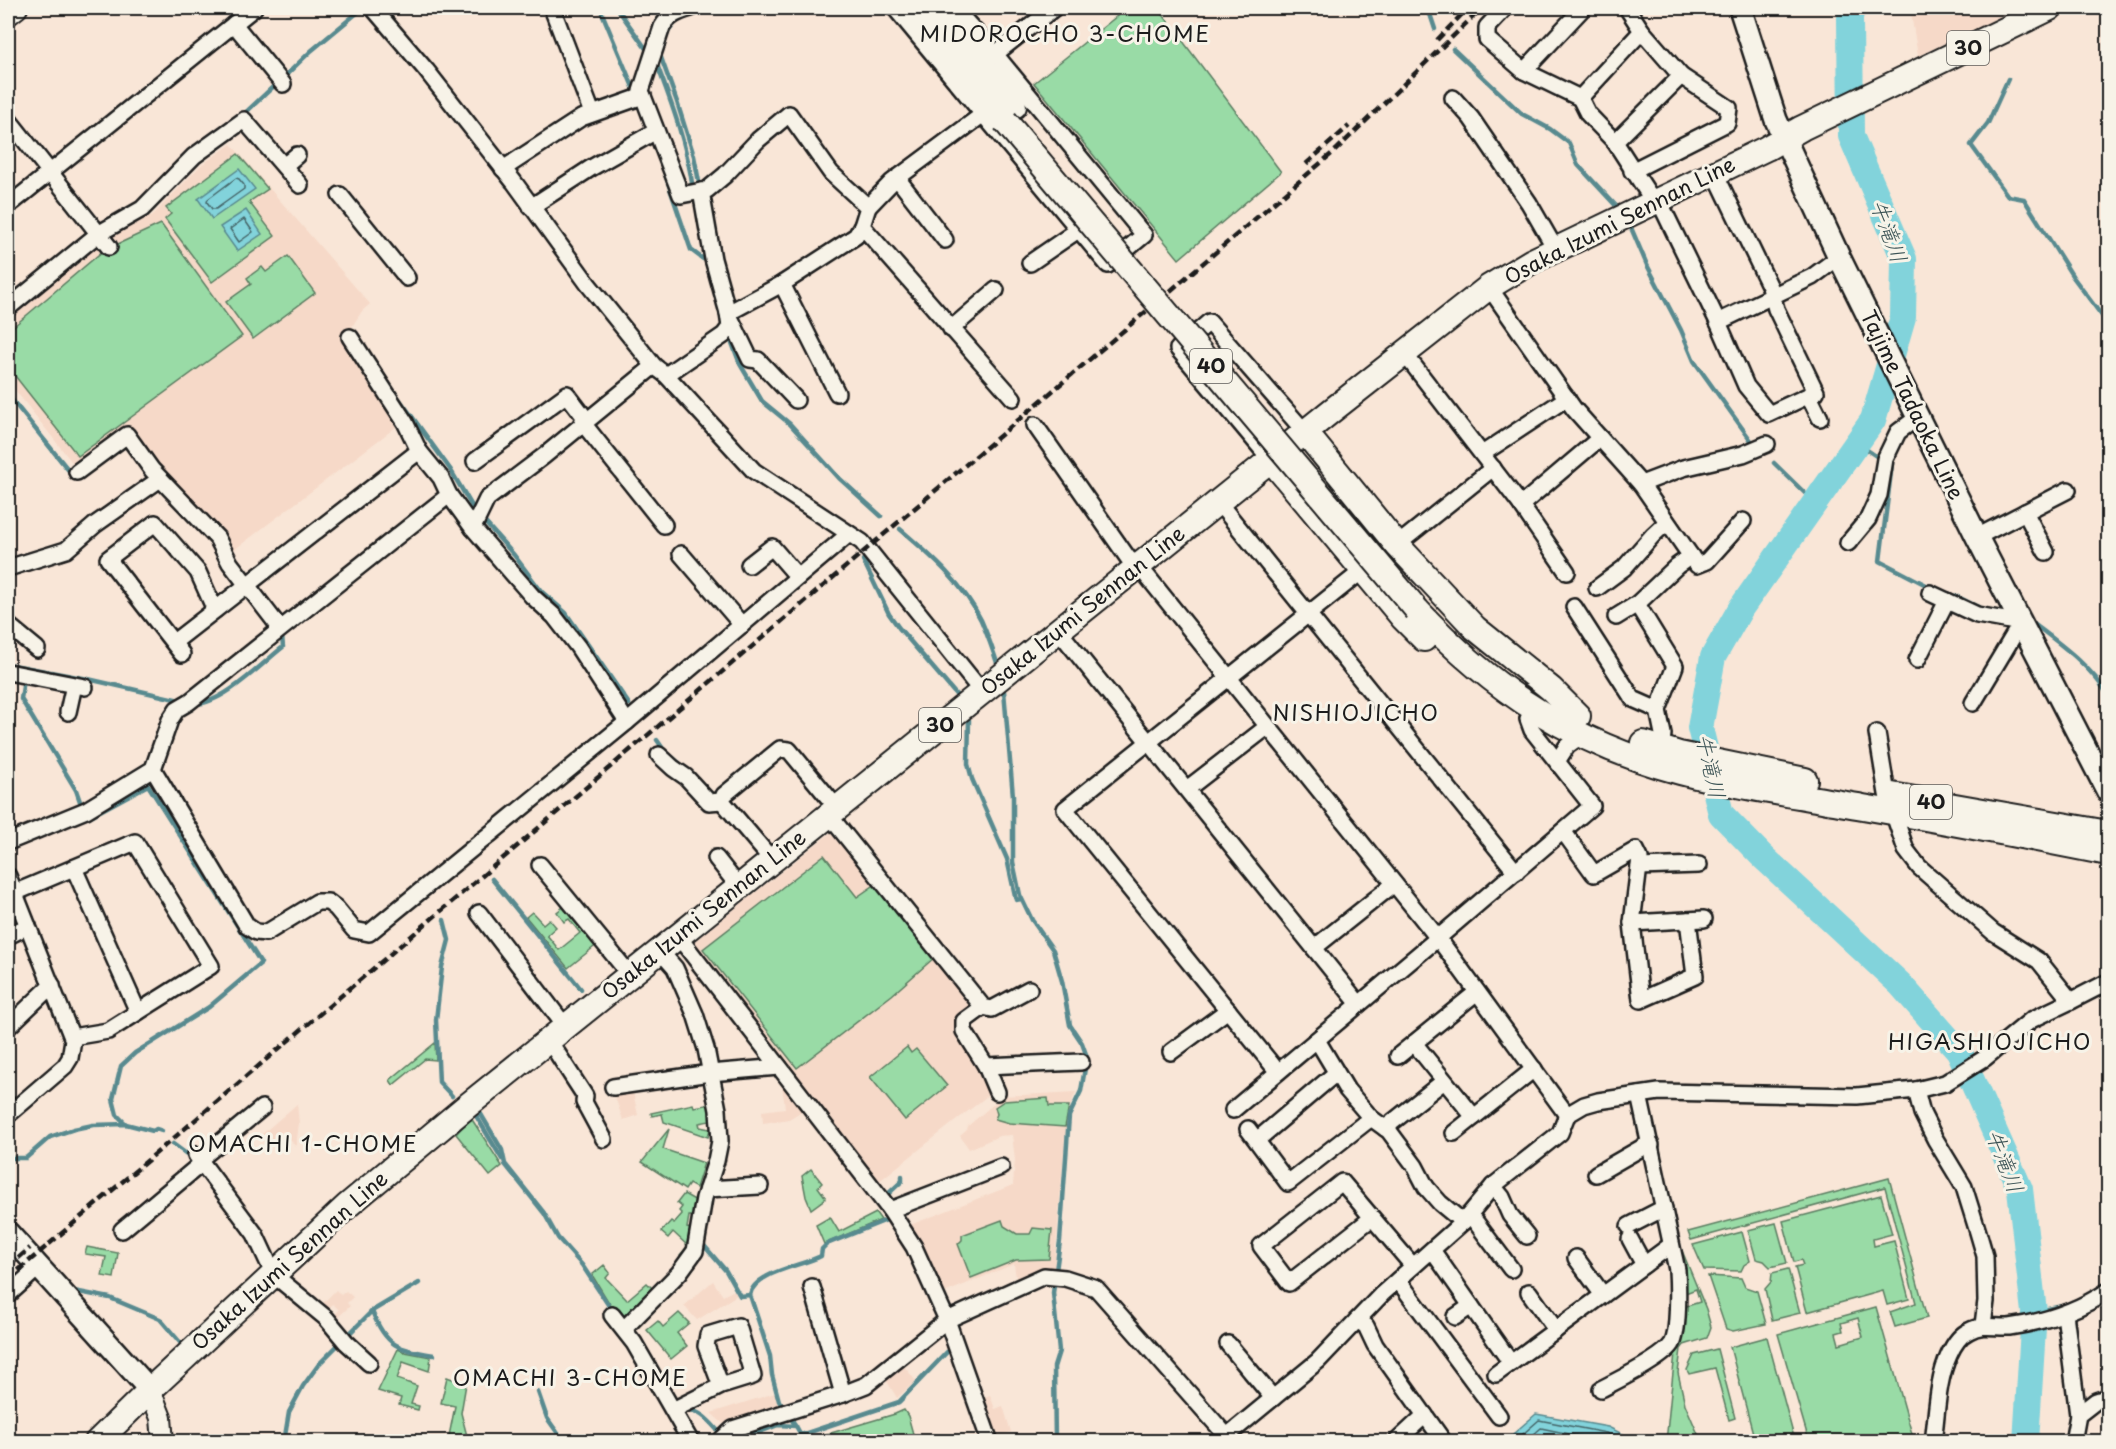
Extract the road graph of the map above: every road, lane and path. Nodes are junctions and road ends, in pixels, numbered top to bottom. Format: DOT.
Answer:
graph roads {
  1 [pos="17,8"];
  2 [pos="254,8"];
  3 [pos="373,8"];
  4 [pos="552,8"];
  5 [pos="691,8"];
  6 [pos="895,8"];
  7 [pos="910,8"];
  8 [pos="935,8"];
  9 [pos="954,8"];
  10 [pos="1505,8"];
  11 [pos="1583,8"];
  12 [pos="1627,8"];
  13 [pos="1740,8"];
  14 [pos="2050,8"];
  15 [pos="1049,9"];
  16 [pos="666,13"];
  17 [pos="8,15"];
  18 [pos="234,24"];
  19 [pos="1642,31"];
  20 [pos="995,54"];
  21 [pos="1524,71"];
  22 [pos="1681,76"];
  23 [pos="283,84"];
  24 [pos="642,96"];
  25 [pos="1453,98"];
  26 [pos="1581,98"];
  27 [pos="592,113"];
  28 [pos="982,115"];
  29 [pos="1011,116"];
  30 [pos="8,119"];
  31 [pos="656,131"];
  32 [pos="1784,138"];
  33 [pos="1615,142"];
  34 [pos="297,155"];
  35 [pos="284,166"];
  36 [pos="503,169"];
  37 [pos="1632,171"];
  38 [pos="50,172"];
  39 [pos="1715,173"];
  40 [pos="897,178"];
  41 [pos="300,185"];
  42 [pos="696,192"];
  43 [pos="340,195"];
  44 [pos="1656,201"];
  45 [pos="8,206"];
  46 [pos="531,207"];
  47 [pos="868,207"];
  48 [pos="862,226"];
  49 [pos="1078,230"];
  50 [pos="98,234"];
  51 [pos="945,240"];
  52 [pos="109,247"];
  53 [pos="1556,249"];
  54 [pos="1839,257"];
  55 [pos="1030,263"];
  56 [pos="407,278"];
  57 [pos="783,284"];
  58 [pos="1489,287"];
  59 [pos="996,290"];
  60 [pos="1773,297"];
  61 [pos="8,308"];
  62 [pos="1718,322"];
  63 [pos="727,325"];
  64 [pos="951,329"];
  65 [pos="350,337"];
  66 [pos="1404,353"];
  67 [pos="660,371"];
  68 [pos="837,393"];
  69 [pos="1809,396"];
  70 [pos="1013,398"];
  71 [pos="1567,398"];
  72 [pos="796,400"];
  73 [pos="1918,417"];
  74 [pos="1820,418"];
  75 [pos="584,421"];
  76 [pos="1035,425"];
  77 [pos="1305,432"];
  78 [pos="1600,438"];
  79 [pos="1767,444"];
  80 [pos="419,451"];
  81 [pos="1482,454"];
  82 [pos="1271,460"];
  83 [pos="475,461"];
  84 [pos="1493,468"];
  85 [pos="77,472"];
  86 [pos="160,478"];
  87 [pos="1641,484"];
  88 [pos="2068,490"];
  89 [pos="449,495"];
  90 [pos="1218,502"];
  91 [pos="1521,505"];
  92 [pos="2025,512"];
  93 [pos="1743,521"];
  94 [pos="1667,522"];
  95 [pos="664,525"];
  96 [pos="473,528"];
  97 [pos="849,534"];
  98 [pos="1977,537"];
  99 [pos="1848,543"];
  100 [pos="1397,545"];
  101 [pos="2046,552"];
  102 [pos="681,554"];
  103 [pos="1691,556"];
  104 [pos="749,565"];
  105 [pos="1139,566"];
  106 [pos="8,568"];
  107 [pos="1362,571"];
  108 [pos="1567,572"];
  109 [pos="798,577"];
  110 [pos="247,585"];
  111 [pos="1597,588"];
  112 [pos="1930,593"];
  113 [pos="1947,600"];
  114 [pos="1637,604"];
  115 [pos="1574,607"];
  116 [pos="215,610"];
  117 [pos="1308,614"];
  118 [pos="1616,617"];
  119 [pos="2021,623"];
  120 [pos="8,625"];
  121 [pos="742,625"];
  122 [pos="280,628"];
  123 [pos="1059,631"];
  124 [pos="37,649"];
  125 [pos="1917,660"];
  126 [pos="8,672"];
  127 [pos="1228,678"];
  128 [pos="982,692"];
  129 [pos="1973,704"];
  130 [pos="1658,710"];
  131 [pos="68,712"];
  132 [pos="1528,719"];
  133 [pos="627,722"];
  134 [pos="1267,727"];
  135 [pos="1576,727"];
  136 [pos="1877,733"];
  137 [pos="1148,742"];
  138 [pos="659,755"];
  139 [pos="1674,759"];
  140 [pos="1558,760"];
  141 [pos="153,769"];
  142 [pos="1187,789"];
  143 [pos="2109,792"];
  144 [pos="722,801"];
  145 [pos="1890,803"];
  146 [pos="833,811"];
  147 [pos="1563,831"];
  148 [pos="2109,833"];
  149 [pos="8,842"];
  150 [pos="2109,853"];
  151 [pos="716,858"];
  152 [pos="772,860"];
  153 [pos="1699,864"];
  154 [pos="1640,867"];
  155 [pos="74,868"];
  156 [pos="541,871"];
  157 [pos="1516,872"];
  158 [pos="8,876"];
  159 [pos="1394,884"];
  160 [pos="739,887"];
  161 [pos="14,893"];
  162 [pos="479,913"];
  163 [pos="1632,923"];
  164 [pos="28,926"];
  165 [pos="8,936"];
  166 [pos="678,936"];
  167 [pos="1438,938"];
  168 [pos="1314,948"];
  169 [pos="660,951"];
  170 [pos="630,975"];
  171 [pos="2109,982"];
  172 [pos="52,985"];
  173 [pos="1029,989"];
  174 [pos="1477,992"];
  175 [pos="2071,1001"];
  176 [pos="1359,1004"];
  177 [pos="982,1007"];
  178 [pos="1227,1010"];
  179 [pos="138,1012"];
  180 [pos="8,1027"];
  181 [pos="556,1032"];
  182 [pos="72,1037"];
  183 [pos="1317,1040"];
  184 [pos="1414,1043"];
  185 [pos="1171,1052"];
  186 [pos="1398,1056"];
  187 [pos="1081,1062"];
  188 [pos="986,1066"];
  189 [pos="779,1067"];
  190 [pos="1534,1070"];
  191 [pos="1278,1072"];
  192 [pos="710,1073"];
  193 [pos="1336,1073"];
  194 [pos="1444,1080"];
  195 [pos="613,1087"];
  196 [pos="1916,1090"];
  197 [pos="997,1092"];
  198 [pos="1639,1095"];
  199 [pos="262,1108"];
  200 [pos="1233,1110"];
  201 [pos="8,1115"];
  202 [pos="1568,1115"];
  203 [pos="1474,1117"];
  204 [pos="1371,1118"];
  205 [pos="1385,1128"];
  206 [pos="1454,1133"];
  207 [pos="604,1138"];
  208 [pos="1651,1145"];
  209 [pos="199,1159"];
  210 [pos="1000,1167"];
  211 [pos="1596,1174"];
  212 [pos="760,1186"];
  213 [pos="1493,1186"];
  214 [pos="707,1189"];
  215 [pos="1664,1208"];
  216 [pos="890,1210"];
  217 [pos="1372,1218"];
  218 [pos="1465,1219"];
  219 [pos="122,1230"];
  220 [pos="8,1233"];
  221 [pos="1527,1236"];
  222 [pos="1671,1245"];
  223 [pos="1432,1250"];
  224 [pos="1576,1258"];
  225 [pos="1644,1265"];
  226 [pos="1413,1266"];
  227 [pos="39,1267"];
  228 [pos="1511,1269"];
  229 [pos="274,1275"];
  230 [pos="1398,1280"];
  231 [pos="812,1287"];
  232 [pos="2109,1291"];
  233 [pos="1529,1292"];
  234 [pos="8,1294"];
  235 [pos="1603,1296"];
  236 [pos="1471,1306"];
  237 [pos="2060,1315"];
  238 [pos="612,1316"];
  239 [pos="1455,1317"];
  240 [pos="947,1320"];
  241 [pos="1357,1320"];
  242 [pos="1983,1325"];
  243 [pos="624,1329"];
  244 [pos="1556,1330"];
  245 [pos="1228,1344"];
  246 [pos="366,1356"];
  247 [pos="1511,1363"];
  248 [pos="1496,1374"];
  249 [pos="721,1386"];
  250 [pos="1601,1389"];
  251 [pos="150,1390"];
  252 [pos="843,1395"];
  253 [pos="2109,1397"];
  254 [pos="1273,1398"];
  255 [pos="673,1410"];
  256 [pos="1425,1414"];
  257 [pos="2078,1415"];
  258 [pos="1499,1416"];
  259 [pos="1445,1434"];
  260 [pos="1230,1439"];
  261 [pos="97,1442"];
  262 [pos="163,1442"];
  263 [pos="691,1442"];
  264 [pos="719,1442"];
  265 [pos="990,1442"];
  266 [pos="1396,1442"];
  267 [pos="1933,1442"];
  268 [pos="2073,1442"];
  1 -- 17 [label="street"];
  2 -- 18 [label="street"];
  3 -- 36 [label="street"];
  4 -- 27 [label="street"];
  5 -- 16 [label="street"];
  6 -- 28 [label="street"];
  7 -- 29 [label="main road, 40"];
  8 -- 29 [label="main road, 40"];
  9 -- 20 [label="street"];
  10 -- 21 [label="street"];
  11 -- 21 [label="street"];
  12 -- 19 [label="street"];
  13 -- 32 [label="main road, Tajime Tadaoka Line"];
  14 -- 32 [label="main road, Osaka Izumi Sennan Line / 30"];
  15 -- 20 [label="street"];
  16 -- 24 [label="street"];
  18 -- 23 [label="street"];
  18 -- 38 [label="street"];
  19 -- 22 [label="street"];
  19 -- 26 [label="street"];
  20 -- 49 [label="street"];
  21 -- 26 [label="street"];
  22 -- 33 [label="street"];
  22 -- 37 [label="street"];
  24 -- 27 [label="street"];
  24 -- 31 [label="street"];
  25 -- 53 [label="street"];
  26 -- 33 [label="street"];
  27 -- 36 [label="street"];
  28 -- 40 [label="street"];
  28 -- 49 [label="street"];
  29 -- 135 [label="main road, 40"];
  30 -- 38 [label="street"];
  31 -- 42 [label="street"];
  31 -- 46 [label="street"];
  32 -- 39 [label="main road, Osaka Izumi Sennan Line / 30"];
  32 -- 54 [label="main road, Tajime Tadaoka Line"];
  33 -- 37 [label="street"];
  34 -- 35 [label="street"];
  35 -- 41 [label="street"];
  35 -- 50 [label="street"];
  36 -- 46 [label="street"];
  37 -- 44 [label="street"];
  38 -- 45 [label="street"];
  38 -- 50 [label="street"];
  39 -- 44 [label="main road, Osaka Izumi Sennan Line / 30"];
  39 -- 60 [label="street"];
  40 -- 47 [label="street"];
  40 -- 51 [label="street"];
  42 -- 47 [label="street"];
  42 -- 63 [label="street"];
  43 -- 56 [label="street"];
  44 -- 53 [label="main road, Osaka Izumi Sennan Line / 30"];
  44 -- 62 [label="street"];
  46 -- 67 [label="street"];
  47 -- 48 [label="street"];
  48 -- 57 [label="street"];
  48 -- 64 [label="street"];
  49 -- 55 [label="street"];
  50 -- 52 [label="street"];
  50 -- 61 [label="street"];
  53 -- 58 [label="main road, Osaka Izumi Sennan Line / 30"];
  54 -- 60 [label="street"];
  54 -- 73 [label="main road, Tajime Tadaoka Line"];
  57 -- 63 [label="street"];
  57 -- 68 [label="street"];
  58 -- 66 [label="main road, Osaka Izumi Sennan Line / 30"];
  58 -- 71 [label="street"];
  59 -- 64 [label="street"];
  60 -- 62 [label="street"];
  60 -- 69 [label="street"];
  62 -- 69 [label="street"];
  63 -- 67 [label="street"];
  63 -- 72 [label="street"];
  64 -- 70 [label="street"];
  65 -- 80 [label="street"];
  66 -- 77 [label="main road, Osaka Izumi Sennan Line / 30"];
  66 -- 81 [label="street"];
  67 -- 75 [label="street"];
  67 -- 97 [label="street"];
  69 -- 74 [label="street"];
  71 -- 78 [label="street"];
  71 -- 81 [label="street"];
  73 -- 98 [label="main road, Tajime Tadaoka Line"];
  73 -- 99 [label="street"];
  75 -- 83 [label="street"];
  75 -- 95 [label="street"];
  75 -- 96 [label="street"];
  76 -- 105 [label="street"];
  77 -- 82 [label="main road, Osaka Izumi Sennan Line / 30"];
  77 -- 82 [label="street"];
  77 -- 100 [label="main road"];
  78 -- 87 [label="street"];
  78 -- 91 [label="street"];
  79 -- 87 [label="street"];
  80 -- 89 [label="street"];
  80 -- 110 [label="street"];
  81 -- 84 [label="street"];
  82 -- 90 [label="main road, Osaka Izumi Sennan Line / 30"];
  82 -- 107 [label="main road"];
  84 -- 91 [label="street"];
  84 -- 100 [label="street"];
  85 -- 86 [label="street"];
  86 -- 106 [label="street"];
  86 -- 110 [label="street"];
  87 -- 94 [label="street"];
  88 -- 92 [label="street"];
  89 -- 96 [label="street"];
  89 -- 122 [label="street"];
  90 -- 105 [label="main road, Osaka Izumi Sennan Line / 30"];
  90 -- 117 [label="street"];
  91 -- 108 [label="street"];
  92 -- 98 [label="street"];
  92 -- 101 [label="street"];
  93 -- 103 [label="street"];
  94 -- 103 [label="street"];
  94 -- 111 [label="street"];
  96 -- 133 [label="street"];
  97 -- 109 [label="street"];
  97 -- 128 [label="street"];
  98 -- 119 [label="main road, Tajime Tadaoka Line"];
  100 -- 135 [label="main road"];
  102 -- 121 [label="street"];
  103 -- 114 [label="street"];
  104 -- 109 [label="street"];
  105 -- 123 [label="main road, Osaka Izumi Sennan Line / 30"];
  105 -- 127 [label="street"];
  107 -- 117 [label="street"];
  107 -- 132 [label="main road"];
  109 -- 121 [label="street"];
  110 -- 116 [label="street"];
  110 -- 122 [label="street"];
  112 -- 113 [label="street"];
  113 -- 119 [label="street"];
  113 -- 125 [label="street"];
  114 -- 118 [label="street"];
  114 -- 130 [label="street"];
  115 -- 130 [label="street"];
  116 -- 116 [label="street"];
  117 -- 127 [label="street"];
  117 -- 157 [label="street"];
  119 -- 129 [label="street"];
  119 -- 143 [label="main road, Tajime Tadaoka Line"];
  120 -- 124 [label="street"];
  121 -- 133 [label="street"];
  122 -- 141 [label="street"];
  123 -- 128 [label="main road, Osaka Izumi Sennan Line / 30"];
  123 -- 137 [label="street"];
  126 -- 131 [label="street"];
  127 -- 134 [label="street"];
  127 -- 137 [label="street"];
  128 -- 146 [label="main road, Osaka Izumi Sennan Line / 30"];
  130 -- 139 [label="street"];
  132 -- 135 [label="main road"];
  132 -- 140 [label="street"];
  133 -- 141 [label="street"];
  134 -- 142 [label="street"];
  134 -- 159 [label="street"];
  135 -- 139 [label="main road, 40"];
  135 -- 140 [label="street"];
  136 -- 145 [label="street"];
  137 -- 142 [label="street"];
  137 -- 178 [label="street"];
  138 -- 144 [label="street"];
  139 -- 145 [label="main road, 40"];
  140 -- 147 [label="street"];
  141 -- 149 [label="street"];
  142 -- 168 [label="street"];
  144 -- 146 [label="street"];
  144 -- 152 [label="street"];
  145 -- 148 [label="main road, 40"];
  145 -- 150 [label="main road, 40"];
  145 -- 175 [label="street"];
  146 -- 152 [label="main road, Osaka Izumi Sennan Line / 30"];
  146 -- 177 [label="street"];
  147 -- 154 [label="street"];
  147 -- 157 [label="street"];
  151 -- 160 [label="street"];
  152 -- 160 [label="main road, Osaka Izumi Sennan Line / 30"];
  153 -- 154 [label="street"];
  154 -- 163 [label="street"];
  155 -- 161 [label="street"];
  155 -- 179 [label="street"];
  155 -- 179 [label="street"];
  156 -- 170 [label="street"];
  157 -- 167 [label="street"];
  158 -- 161 [label="street"];
  159 -- 167 [label="street"];
  159 -- 168 [label="street"];
  160 -- 166 [label="main road, Osaka Izumi Sennan Line / 30"];
  161 -- 164 [label="street"];
  162 -- 181 [label="street"];
  163 -- 163 [label="street"];
  164 -- 165 [label="street"];
  164 -- 172 [label="street"];
  166 -- 169 [label="main road, Osaka Izumi Sennan Line / 30"];
  166 -- 189 [label="street"];
  167 -- 174 [label="street"];
  167 -- 176 [label="street"];
  168 -- 176 [label="street"];
  169 -- 170 [label="main road, Osaka Izumi Sennan Line / 30"];
  169 -- 192 [label="street"];
  170 -- 181 [label="main road, Osaka Izumi Sennan Line / 30"];
  171 -- 175 [label="street"];
  172 -- 180 [label="street"];
  172 -- 182 [label="street"];
  173 -- 177 [label="street"];
  174 -- 184 [label="street"];
  174 -- 190 [label="street"];
  175 -- 196 [label="street"];
  176 -- 183 [label="street"];
  177 -- 188 [label="street"];
  178 -- 185 [label="street"];
  178 -- 191 [label="street"];
  179 -- 182 [label="street"];
  181 -- 207 [label="street"];
  181 -- 229 [label="main road, Osaka Izumi Sennan Line / 30"];
  182 -- 201 [label="street"];
  183 -- 191 [label="street"];
  183 -- 193 [label="street"];
  184 -- 186 [label="street"];
  184 -- 194 [label="street"];
  187 -- 188 [label="street"];
  188 -- 197 [label="street"];
  189 -- 192 [label="street"];
  189 -- 216 [label="street"];
  190 -- 202 [label="street"];
  190 -- 203 [label="street"];
  191 -- 200 [label="street"];
  192 -- 195 [label="street"];
  192 -- 214 [label="street"];
  193 -- 204 [label="street"];
  193 -- 204 [label="street"];
  194 -- 203 [label="street"];
  194 -- 205 [label="street"];
  196 -- 198 [label="street"];
  196 -- 242 [label="street"];
  198 -- 202 [label="street"];
  198 -- 208 [label="street"];
  199 -- 209 [label="street"];
  202 -- 213 [label="street"];
  203 -- 206 [label="street"];
  204 -- 205 [label="street"];
  205 -- 218 [label="street"];
  208 -- 211 [label="street"];
  208 -- 215 [label="street"];
  209 -- 219 [label="street"];
  209 -- 229 [label="street"];
  210 -- 216 [label="street"];
  212 -- 214 [label="street"];
  213 -- 218 [label="street"];
  213 -- 221 [label="street"];
  214 -- 243 [label="street"];
  215 -- 222 [label="street"];
  215 -- 225 [label="street"];
  216 -- 240 [label="street"];
  217 -- 217 [label="street"];
  217 -- 226 [label="street"];
  218 -- 223 [label="street"];
  218 -- 228 [label="street"];
  220 -- 227 [label="main road"];
  222 -- 225 [label="street"];
  222 -- 250 [label="street"];
  223 -- 226 [label="street"];
  223 -- 236 [label="street"];
  224 -- 235 [label="street"];
  225 -- 235 [label="street"];
  226 -- 230 [label="street"];
  227 -- 234 [label="street"];
  227 -- 251 [label="main road"];
  229 -- 246 [label="street"];
  229 -- 251 [label="main road, Osaka Izumi Sennan Line / 30"];
  230 -- 241 [label="street"];
  230 -- 258 [label="street"];
  231 -- 252 [label="street"];
  232 -- 237 [label="street"];
  233 -- 244 [label="street"];
  235 -- 244 [label="street"];
  236 -- 239 [label="street"];
  236 -- 247 [label="street"];
  237 -- 242 [label="street"];
  237 -- 257 [label="street"];
  238 -- 243 [label="street"];
  240 -- 252 [label="street"];
  240 -- 260 [label="street"];
  240 -- 265 [label="street"];
  241 -- 254 [label="street"];
  241 -- 256 [label="street"];
  242 -- 267 [label="street"];
  243 -- 255 [label="street"];
  244 -- 247 [label="street"];
  245 -- 254 [label="street"];
  247 -- 248 [label="street"];
  249 -- 255 [label="street"];
  251 -- 261 [label="main road, Osaka Izumi Sennan Line / 30"];
  251 -- 262 [label="street"];
  252 -- 264 [label="street"];
  253 -- 257 [label="street"];
  254 -- 260 [label="street"];
  255 -- 263 [label="street"];
  256 -- 259 [label="street"];
  256 -- 266 [label="street"];
  257 -- 268 [label="street"];
}
